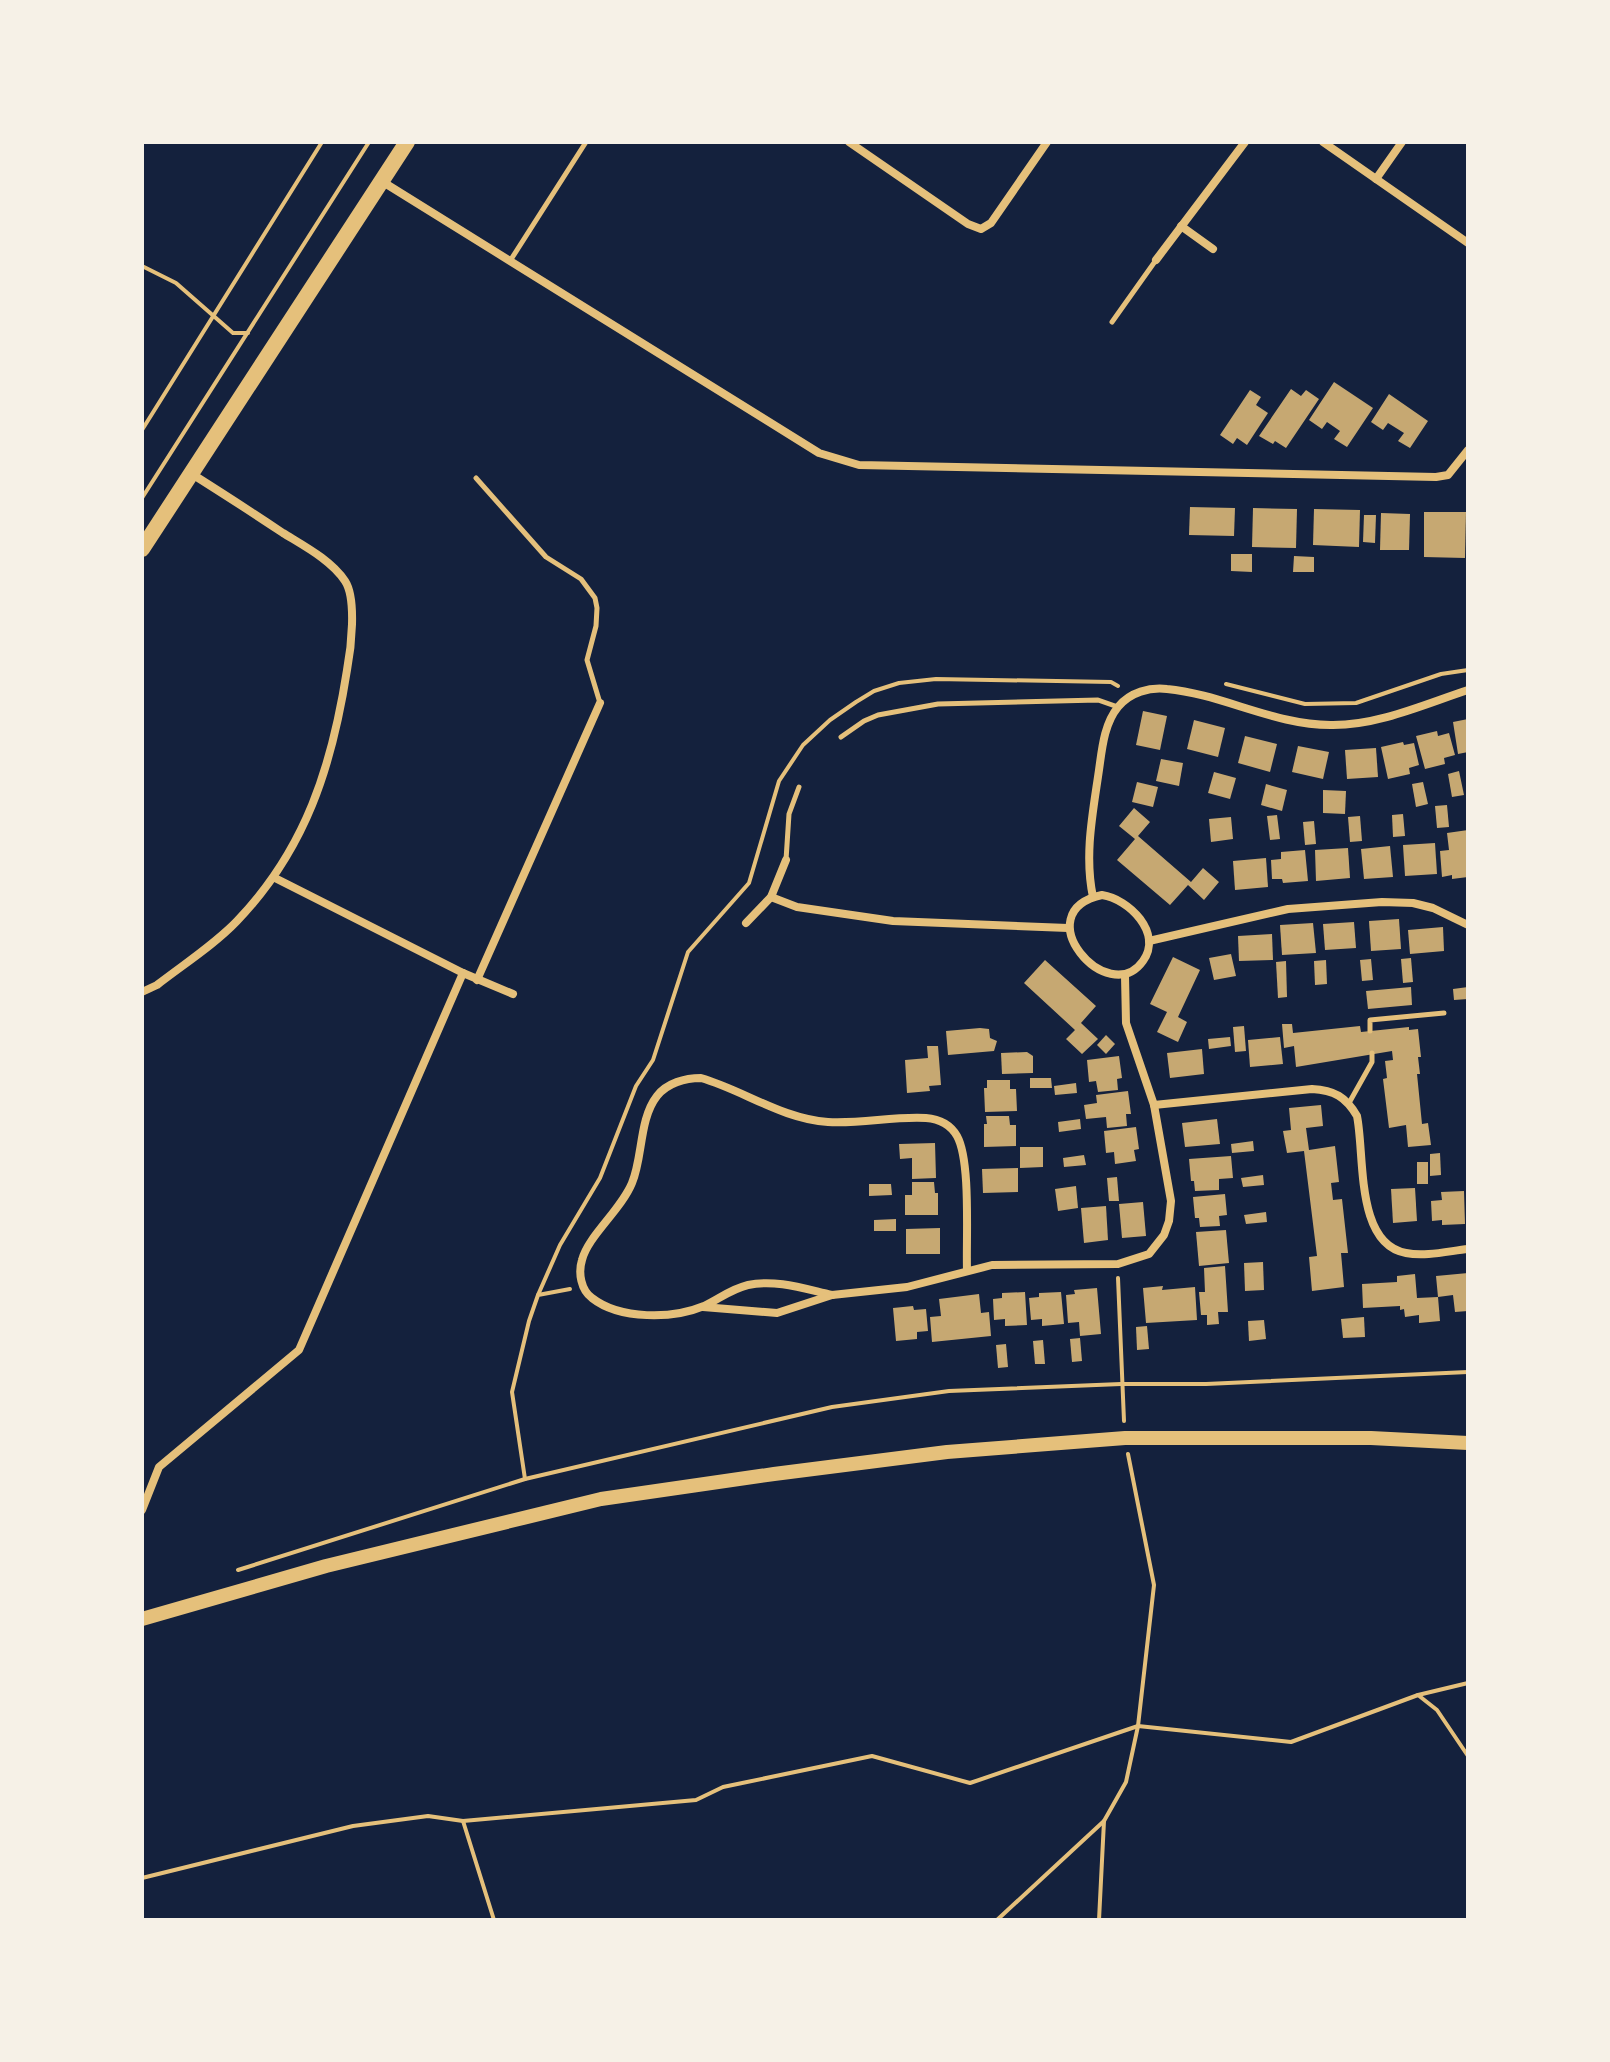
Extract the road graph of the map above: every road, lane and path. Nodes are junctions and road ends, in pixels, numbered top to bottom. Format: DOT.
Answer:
graph roads {
  1 [pos="322,142"];
  2 [pos="369,142"];
  3 [pos="407,142"];
  4 [pos="586,142"];
  5 [pos="849,142"];
  6 [pos="1047,142"];
  7 [pos="1245,142"];
  8 [pos="1323,142"];
  9 [pos="1402,142"];
  10 [pos="1376,179"];
  11 [pos="383,182"];
  12 [pos="1181,226"];
  13 [pos="1468,243"];
  14 [pos="1213,249"];
  15 [pos="1156,260"];
  16 [pos="510,261"];
  17 [pos="142,266"];
  18 [pos="214,317"];
  19 [pos="1112,322"];
  20 [pos="248,333"];
  21 [pos="142,430"];
  22 [pos="1468,450"];
  23 [pos="192,474"];
  24 [pos="476,478"];
  25 [pos="142,498"];
  26 [pos="142,549"];
  27 [pos="1468,670"];
  28 [pos="1126,680"];
  29 [pos="1216,681"];
  30 [pos="1111,682"];
  31 [pos="1468,690"];
  32 [pos="600,703"];
  33 [pos="1118,707"];
  34 [pos="841,737"];
  35 [pos="799,787"];
  36 [pos="786,860"];
  37 [pos="275,878"];
  38 [pos="771,897"];
  39 [pos="1093,897"];
  40 [pos="746,923"];
  41 [pos="1468,925"];
  42 [pos="1068,928"];
  43 [pos="1149,941"];
  44 [pos="463,973"];
  45 [pos="1125,976"];
  46 [pos="477,980"];
  47 [pos="142,992"];
  48 [pos="513,994"];
  49 [pos="1444,1013"];
  50 [pos="1370,1031"];
  51 [pos="1372,1053"];
  52 [pos="1349,1103"];
  53 [pos="1154,1105"];
  54 [pos="1468,1249"];
  55 [pos="1118,1264"];
  56 [pos="967,1270"];
  57 [pos="583,1287"];
  58 [pos="832,1295"];
  59 [pos="703,1307"];
  60 [pos="1468,1372"];
  61 [pos="1121,1384"];
  62 [pos="1125,1438"];
  63 [pos="1468,1443"];
  64 [pos="525,1479"];
  65 [pos="142,1510"];
  66 [pos="228,1573"];
  67 [pos="142,1619"];
  68 [pos="1468,1683"];
  69 [pos="1418,1695"];
  70 [pos="1138,1726"];
  71 [pos="1468,1756"];
  72 [pos="463,1821"];
  73 [pos="1104,1821"];
  74 [pos="142,1878"];
  75 [pos="494,1920"];
  76 [pos="997,1920"];
  77 [pos="1099,1920"];
  1 -- 18 [label="path"];
  2 -- 20 [label="path"];
  3 -- 11 [label="main road"];
  4 -- 16 [label="lane"];
  5 -- 6 [label="street"];
  7 -- 12 [label="street"];
  8 -- 10 [label="street"];
  9 -- 10 [label="street"];
  10 -- 13 [label="street"];
  11 -- 16 [label="street"];
  11 -- 23 [label="main road"];
  12 -- 14 [label="street"];
  12 -- 15 [label="street"];
  15 -- 19 [label="lane"];
  16 -- 22 [label="street"];
  17 -- 18 [label="path"];
  18 -- 20 [label="path"];
  18 -- 21 [label="path"];
  20 -- 25 [label="path"];
  23 -- 26 [label="main road"];
  23 -- 37 [label="street"];
  24 -- 32 [label="lane"];
  27 -- 29 [label="path"];
  28 -- 30 [label="path"];
  31 -- 33 [label="street"];
  32 -- 46 [label="street"];
  33 -- 34 [label="lane"];
  33 -- 39 [label="street"];
  35 -- 36 [label="lane"];
  36 -- 38 [label="street"];
  37 -- 44 [label="street"];
  37 -- 47 [label="street"];
  38 -- 40 [label="street"];
  38 -- 42 [label="street"];
  39 -- 42 [label="street"];
  39 -- 43 [label="street"];
  41 -- 43 [label="street"];
  42 -- 45 [label="street"];
  43 -- 45 [label="street"];
  44 -- 46 [label="street"];
  44 -- 65 [label="street"];
  45 -- 53 [label="street"];
  46 -- 48 [label="street"];
  49 -- 50 [label="lane"];
  51 -- 52 [label="lane"];
  52 -- 53 [label="street"];
  52 -- 54 [label="street"];
  53 -- 55 [label="street"];
  55 -- 56 [label="street"];
  55 -- 61 [label="path"];
  56 -- 57 [label="street"];
  56 -- 58 [label="street"];
  57 -- 59 [label="street"];
  57 -- 64 [label="path"];
  58 -- 59 [label="street"];
  58 -- 59 [label="street"];
  60 -- 61 [label="path"];
  61 -- 62 [label="path"];
  61 -- 64 [label="path"];
  62 -- 63 [label="street"];
  62 -- 67 [label="street"];
  62 -- 70 [label="path"];
  64 -- 66 [label="path"];
  68 -- 69 [label="path"];
  69 -- 70 [label="path"];
  69 -- 71 [label="path"];
  70 -- 72 [label="path"];
  70 -- 73 [label="path"];
  72 -- 74 [label="path"];
  72 -- 75 [label="path"];
  73 -- 76 [label="path"];
  73 -- 77 [label="path"];
}
